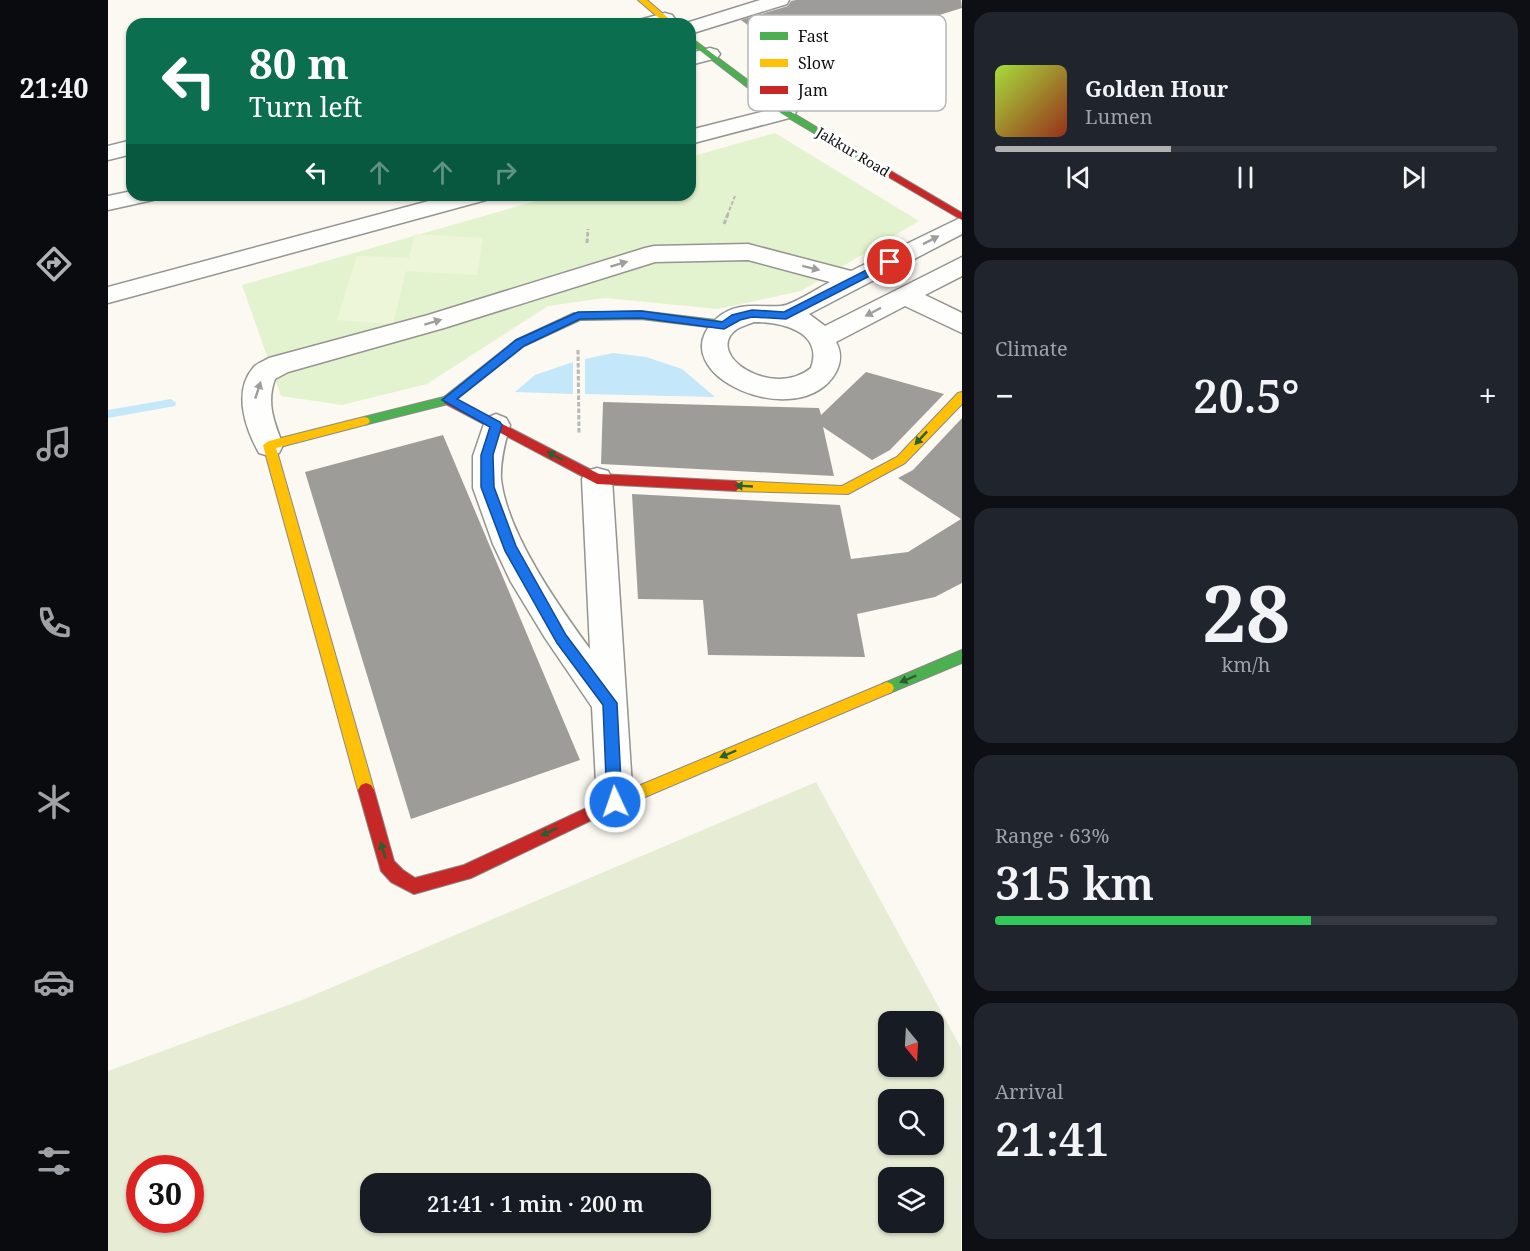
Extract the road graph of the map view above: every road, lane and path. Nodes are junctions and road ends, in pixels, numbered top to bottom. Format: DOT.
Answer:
graph roads {
  1 [pos="642,0"];
  2 [pos="780,0"];
  3 [pos="658,18"];
  4 [pos="696,26"];
  5 [pos="700,56"];
  6 [pos="748,88"];
  7 [pos="785,112"];
  8 [pos="696,135"];
  9 [pos="126,148"];
  10 [pos="108,153"];
  11 [pos="126,199"];
  12 [pos="456,201"];
  13 [pos="108,203"];
  14 [pos="962,217"];
  15 [pos="962,224"];
  16 [pos="962,265"];
  17 [pos="855,280"];
  18 [pos="904,295"];
  19 [pos="108,296"];
  20 [pos="786,315"];
  21 [pos="578,316"];
  22 [pos="962,324"];
  23 [pos="724,326"];
  24 [pos="821,339"];
  25 [pos="962,396"];
  26 [pos="448,400"];
  27 [pos="496,425"];
  28 [pos="268,445"];
  29 [pos="588,474"];
  30 [pos="962,656"];
  31 [pos="610,703"];
  32 [pos="615,802"];
  1 -- 3 [label="street"];
  2 -- 4 [label="street"];
  5 -- 6 [label="street, Jakkur Road"];
  7 -- 8 [label="street"];
  7 -- 14 [label="street, Jakkur Road"];
  9 -- 10 [label="street"];
  11 -- 13 [label="street"];
  12 -- 19 [label="street"];
  17 -- 15 [label="street, one-way"];
  16 -- 18 [label="street"];
  17 -- 20 [label="street"];
  28 -- 17 [label="street, one-way"];
  18 -- 22 [label="street"];
  18 -- 24 [label="street, one-way"];
  20 -- 23 [label="street"];
  20 -- 24 [label="street"];
  21 -- 23 [label="street"];
  21 -- 26 [label="street"];
  21 -- 29 [label="path"];
  23 -- 24 [label="street"];
  25 -- 29 [label="street, one-way"];
  26 -- 27 [label="street"];
  26 -- 28 [label="street"];
  29 -- 27 [label="street, one-way"];
  27 -- 31 [label="street"];
  32 -- 28 [label="street, one-way"];
  29 -- 31 [label="street"];
  30 -- 32 [label="street, one-way"];
  31 -- 32 [label="street"];
}
